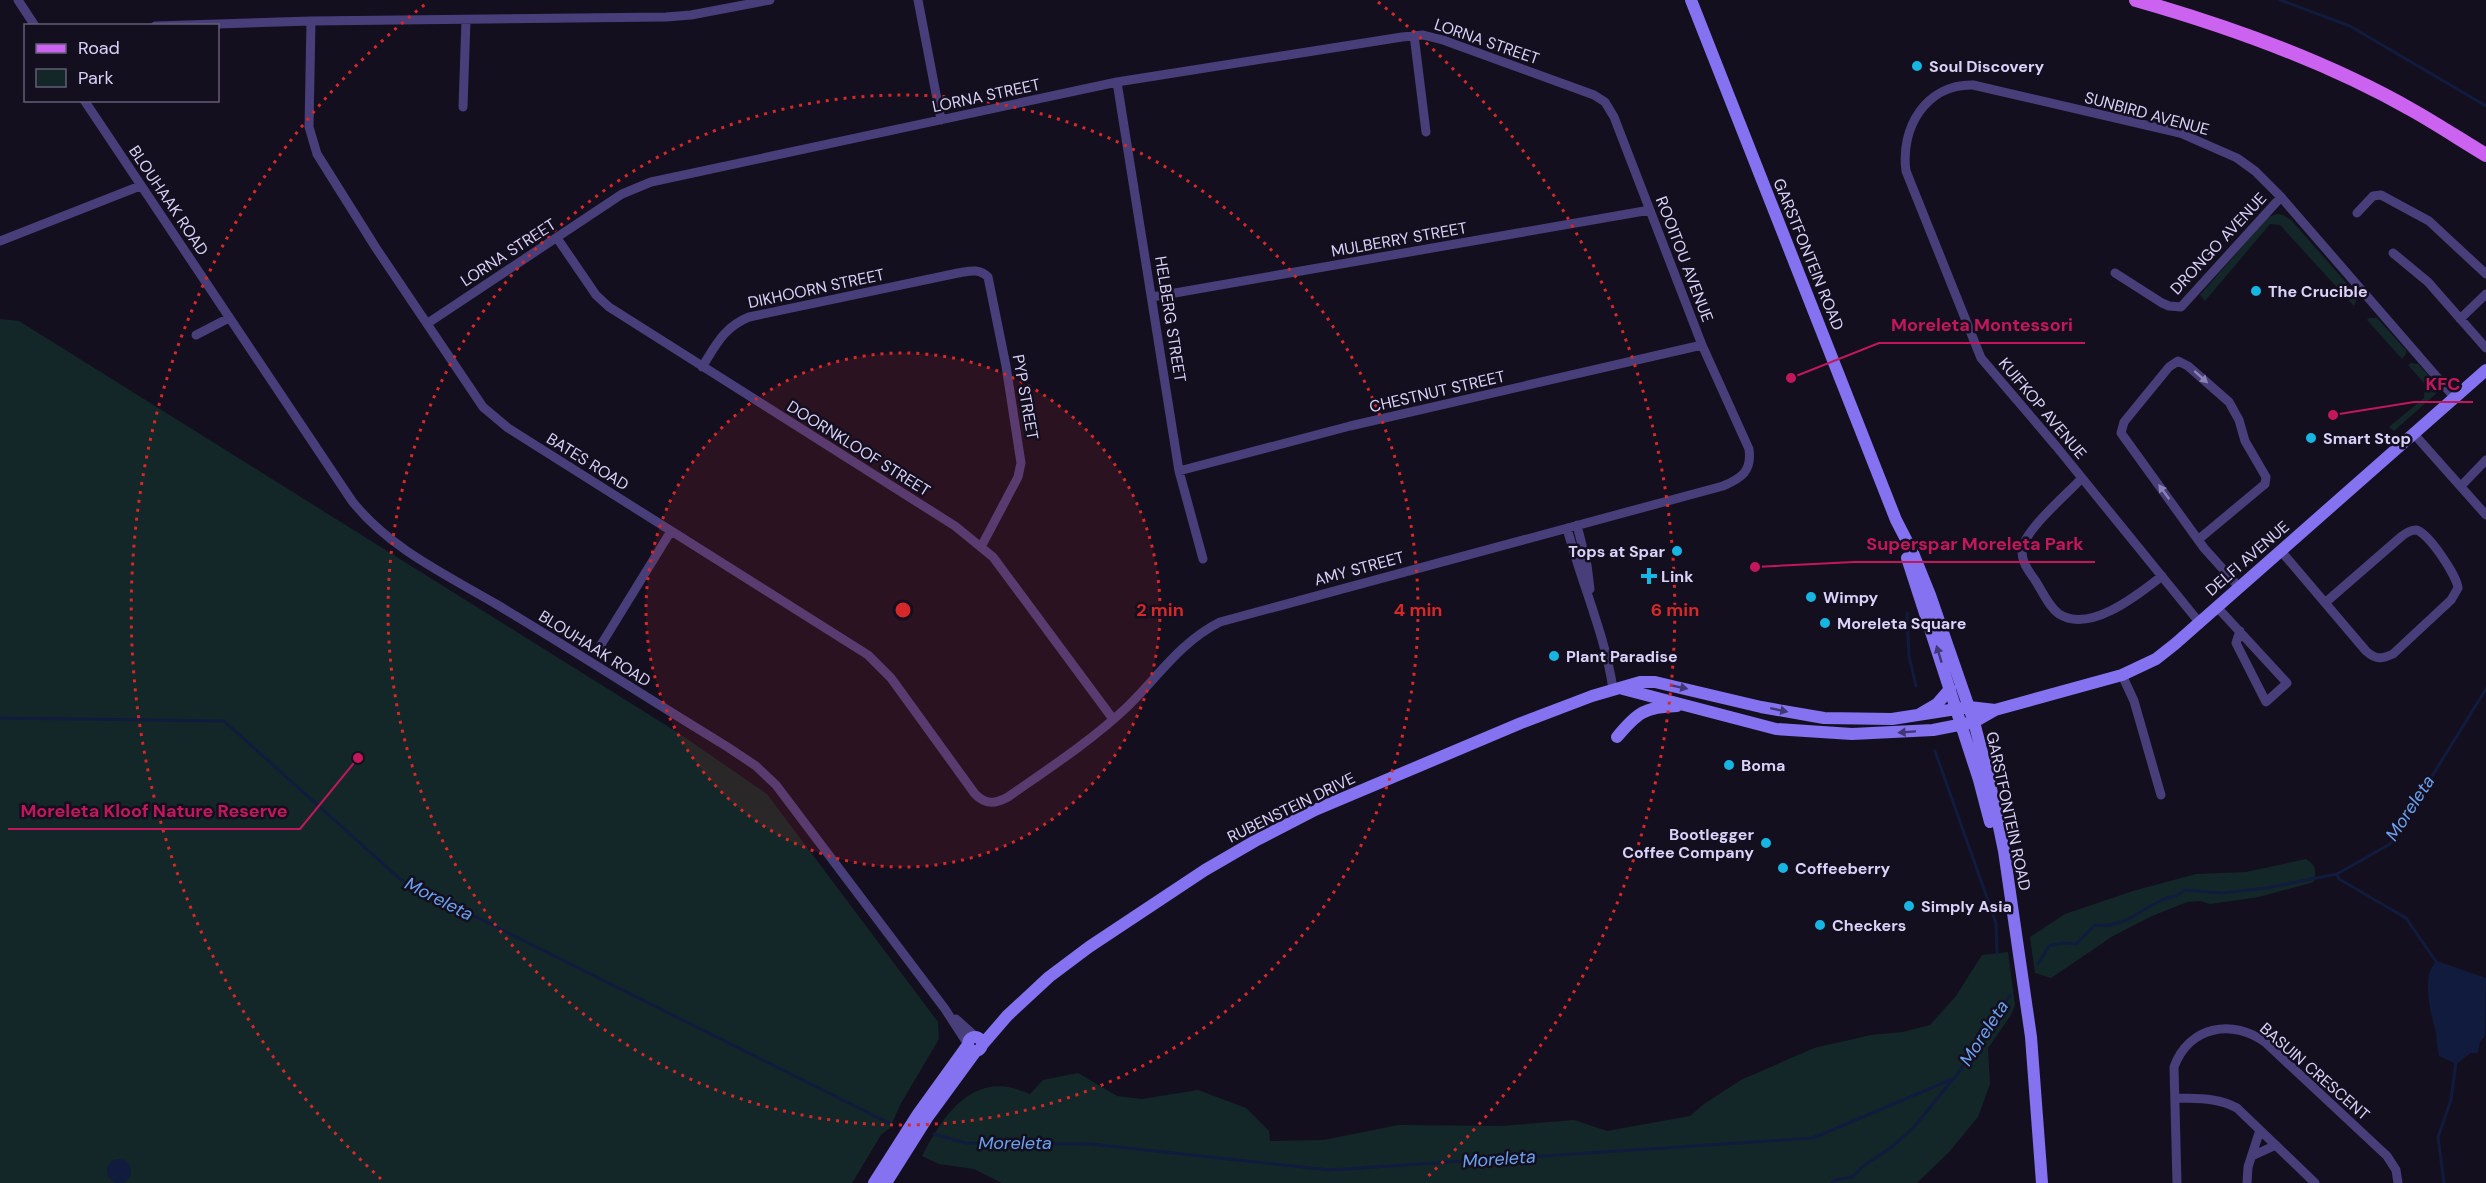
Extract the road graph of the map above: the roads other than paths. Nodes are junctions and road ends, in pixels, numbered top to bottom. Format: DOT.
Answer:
graph roads {
  1 [pos="18,0"];
  2 [pos="770,0"];
  3 [pos="918,0"];
  4 [pos="1691,0"];
  5 [pos="2136,0"];
  6 [pos="466,20"];
  7 [pos="311,21"];
  8 [pos="34,24"];
  9 [pos="217,24"];
  10 [pos="1414,35"];
  11 [pos="1117,82"];
  12 [pos="1582,91"];
  13 [pos="85,102"];
  14 [pos="463,107"];
  15 [pos="941,120"];
  16 [pos="1426,132"];
  17 [pos="2458,139"];
  18 [pos="1905,151"];
  19 [pos="2486,154"];
  20 [pos="2486,160"];
  21 [pos="140,186"];
  22 [pos="2280,197"];
  23 [pos="1650,210"];
  24 [pos="2357,213"];
  25 [pos="557,238"];
  26 [pos="0,241"];
  27 [pos="2393,253"];
  28 [pos="958,273"];
  29 [pos="2115,273"];
  30 [pos="2486,274"];
  31 [pos="2486,294"];
  32 [pos="1152,297"];
  33 [pos="229,318"];
  34 [pos="2460,319"];
  35 [pos="428,323"];
  36 [pos="196,335"];
  37 [pos="1702,345"];
  38 [pos="2486,348"];
  39 [pos="702,367"];
  40 [pos="2486,370"];
  41 [pos="2455,398"];
  42 [pos="2414,434"];
  43 [pos="1749,449"];
  44 [pos="2486,460"];
  45 [pos="1179,471"];
  46 [pos="2082,478"];
  47 [pos="2462,486"];
  48 [pos="2486,515"];
  49 [pos="1896,520"];
  50 [pos="1577,525"];
  51 [pos="1567,528"];
  52 [pos="671,531"];
  53 [pos="2199,539"];
  54 [pos="982,545"];
  55 [pos="2281,551"];
  56 [pos="1203,559"];
  57 [pos="2162,576"];
  58 [pos="2239,588"];
  59 [pos="1589,594"];
  60 [pos="2326,602"];
  61 [pos="2217,607"];
  62 [pos="2199,622"];
  63 [pos="2240,631"];
  64 [pos="599,648"];
  65 [pos="2122,675"];
  66 [pos="1618,689"];
  67 [pos="1950,689"];
  68 [pos="1690,706"];
  69 [pos="1963,709"];
  70 [pos="1995,710"];
  71 [pos="1917,716"];
  72 [pos="1113,719"];
  73 [pos="1968,723"];
  74 [pos="1617,738"];
  75 [pos="2161,795"];
  76 [pos="1008,796"];
  77 [pos="974,1043"];
  78 [pos="2175,1098"];
  79 [pos="2260,1130"];
  80 [pos="2276,1144"];
  81 [pos="2252,1156"];
  82 [pos="874,1183"];
  83 [pos="886,1183"];
  84 [pos="2042,1183"];
  85 [pos="2177,1183"];
  86 [pos="2247,1183"];
  87 [pos="2315,1183"];
  88 [pos="2398,1183"];
  1 -- 8 [label="street"];
  2 -- 6 [label="street"];
  3 -- 15 [label="street"];
  4 -- 49 [label="street, GARSTFONTEIN ROAD"];
  5 -- 17 [label="main road"];
  6 -- 7 [label="street"];
  6 -- 14 [label="street"];
  7 -- 9 [label="street"];
  7 -- 35 [label="street, BATES ROAD"];
  10 -- 11 [label="street, LORNA STREET"];
  10 -- 12 [label="street, LORNA STREET"];
  10 -- 16 [label="street"];
  11 -- 15 [label="street, LORNA STREET"];
  11 -- 32 [label="street, HELBERG STREET"];
  12 -- 23 [label="street, ROOITOU AVENUE"];
  13 -- 21 [label="street, BLOUHAAK ROAD"];
  15 -- 25 [label="street, LORNA STREET"];
  17 -- 19 [label="main road"];
  17 -- 20 [label="main road"];
  18 -- 22 [label="street, SUNBIRD AVENUE"];
  18 -- 46 [label="street, KUIFKOP AVENUE"];
  21 -- 26 [label="street"];
  21 -- 33 [label="street, BLOUHAAK ROAD"];
  22 -- 29 [label="street, DRONGO AVENUE"];
  22 -- 41 [label="street, SUNBIRD AVENUE"];
  23 -- 32 [label="street, MULBERRY STREET"];
  23 -- 37 [label="street, ROOITOU AVENUE"];
  24 -- 30 [label="street"];
  25 -- 35 [label="street, LORNA STREET"];
  25 -- 39 [label="street, DOORNKLOOF STREET"];
  27 -- 34 [label="street"];
  28 -- 39 [label="street, DIKHOORN STREET"];
  28 -- 54 [label="street, PYP STREET"];
  31 -- 34 [label="street"];
  32 -- 45 [label="street, HELBERG STREET"];
  33 -- 36 [label="street"];
  33 -- 77 [label="street, BLOUHAAK ROAD"];
  34 -- 38 [label="street"];
  35 -- 52 [label="street, BATES ROAD"];
  37 -- 43 [label="street, ROOITOU AVENUE"];
  37 -- 45 [label="street, CHESTNUT STREET"];
  39 -- 54 [label="street, DOORNKLOOF STREET"];
  40 -- 41 [label="street, DELFI AVENUE"];
  41 -- 42 [label="street, DELFI AVENUE"];
  42 -- 47 [label="street"];
  42 -- 55 [label="street, DELFI AVENUE"];
  43 -- 50 [label="street, AMY STREET"];
  44 -- 47 [label="street"];
  45 -- 56 [label="street, HELBERG STREET"];
  46 -- 57 [label="street, KUIFKOP AVENUE"];
  46 -- 57 [label="street"];
  47 -- 48 [label="street"];
  67 -- 49 [label="street, GARSTFONTEIN ROAD, one-way"];
  49 -- 69 [label="street, GARSTFONTEIN ROAD"];
  50 -- 51 [label="street, AMY STREET"];
  50 -- 59 [label="street"];
  51 -- 59 [label="street"];
  51 -- 72 [label="street, AMY STREET"];
  52 -- 64 [label="street"];
  52 -- 76 [label="street, BATES ROAD"];
  53 -- 53 [label="street, one-way"];
  53 -- 58 [label="street"];
  54 -- 72 [label="street, DOORNKLOOF STREET"];
  55 -- 58 [label="street, DELFI AVENUE"];
  55 -- 60 [label="street"];
  57 -- 62 [label="street, KUIFKOP AVENUE"];
  58 -- 61 [label="street, DELFI AVENUE"];
  59 -- 66 [label="street"];
  60 -- 60 [label="street"];
  61 -- 62 [label="street, DELFI AVENUE"];
  61 -- 63 [label="street"];
  62 -- 65 [label="street, DELFI AVENUE"];
  63 -- 63 [label="street"];
  65 -- 70 [label="street, DELFI AVENUE"];
  65 -- 75 [label="street"];
  66 -- 68 [label="street"];
  66 -- 71 [label="street, RUBENSTEIN DRIVE, one-way"];
  66 -- 77 [label="street, RUBENSTEIN DRIVE"];
  67 -- 69 [label="street, GARSTFONTEIN ROAD"];
  67 -- 71 [label="street"];
  73 -- 68 [label="street, one-way"];
  68 -- 74 [label="street"];
  69 -- 70 [label="street, DELFI AVENUE"];
  69 -- 71 [label="street, RUBENSTEIN DRIVE"];
  69 -- 73 [label="street, GARSTFONTEIN ROAD"];
  70 -- 73 [label="street, DELFI AVENUE"];
  72 -- 76 [label="street, AMY STREET"];
  73 -- 84 [label="street, GARSTFONTEIN ROAD"];
  77 -- 82 [label="street, RUBENSTEIN DRIVE"];
  77 -- 83 [label="street, RUBENSTEIN DRIVE"];
  78 -- 79 [label="street"];
  78 -- 85 [label="street, BASUIN CRESCENT"];
  78 -- 88 [label="street, BASUIN CRESCENT"];
  79 -- 80 [label="street"];
  79 -- 81 [label="street"];
  80 -- 81 [label="street"];
  80 -- 87 [label="street"];
  81 -- 86 [label="street"];
}
